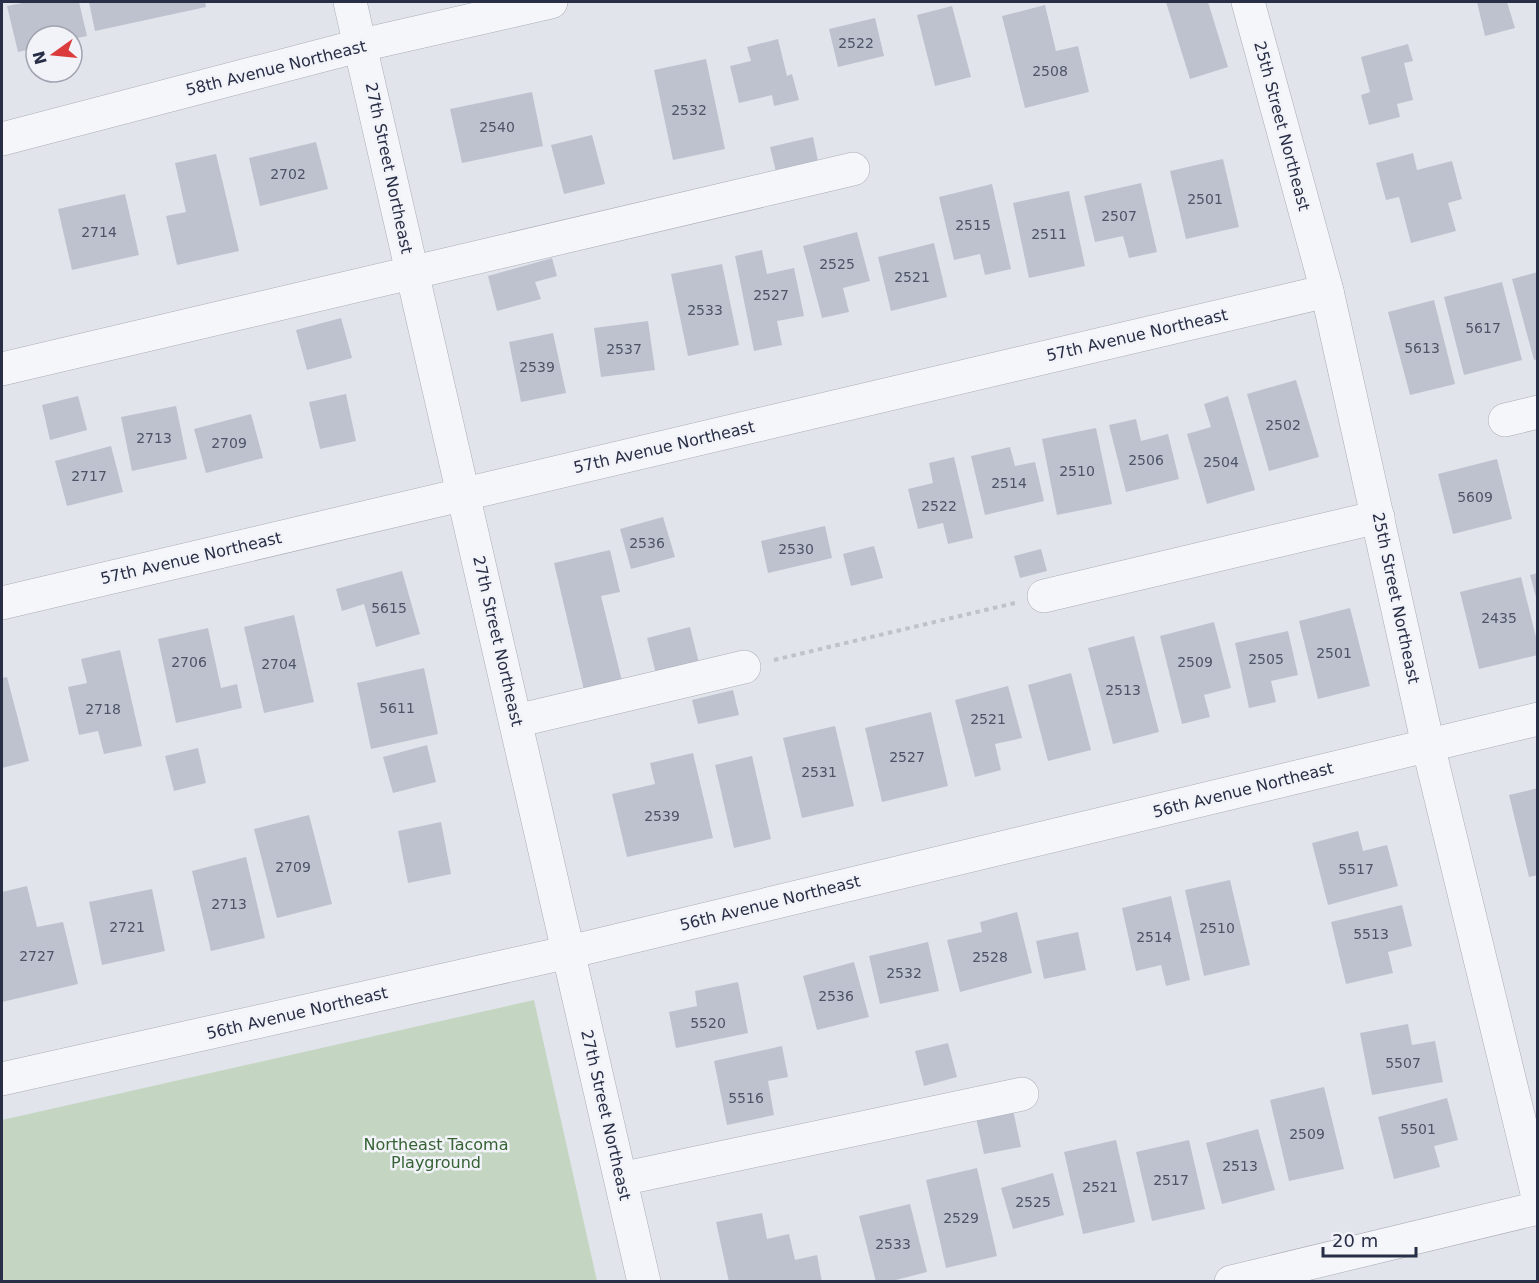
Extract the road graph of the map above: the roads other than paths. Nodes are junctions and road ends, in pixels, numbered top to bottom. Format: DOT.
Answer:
graph roads {
  1 [pos="350,2"];
  2 [pos="551,2"];
  3 [pos="1248,2"];
  4 [pos="362,45"];
  5 [pos="2,139"];
  6 [pos="853,169"];
  7 [pos="411,271"];
  8 [pos="1327,291"];
  9 [pos="2,369"];
  10 [pos="1538,412"];
  11 [pos="1506,420"];
  12 [pos="464,494"];
  13 [pos="1378,517"];
  14 [pos="1044,596"];
  15 [pos="2,603"];
  16 [pos="744,667"];
  17 [pos="1538,719"];
  18 [pos="516,721"];
  19 [pos="1428,745"];
  20 [pos="569,951"];
  21 [pos="2,1079"];
  22 [pos="1022,1094"];
  23 [pos="621,1179"];
  24 [pos="1538,1197"];
  25 [pos="1538,1208"];
  26 [pos="644,1281"];
  27 [pos="1231,1281"];
  1 -- 4 [label="street, 27th Street Northeast"];
  2 -- 4 [label="street, 58th Avenue Northeast"];
  3 -- 8 [label="street, 25th Street Northeast"];
  4 -- 5 [label="street, 58th Avenue Northeast"];
  4 -- 7 [label="street, 27th Street Northeast"];
  6 -- 7 [label="street"];
  7 -- 9 [label="street"];
  7 -- 12 [label="street, 27th Street Northeast"];
  8 -- 12 [label="street, 57th Avenue Northeast"];
  8 -- 13 [label="street, 25th Street Northeast"];
  10 -- 11 [label="street"];
  12 -- 15 [label="street, 57th Avenue Northeast"];
  12 -- 18 [label="street, 27th Street Northeast"];
  13 -- 14 [label="street"];
  13 -- 19 [label="street, 25th Street Northeast"];
  16 -- 18 [label="street"];
  17 -- 19 [label="street, 56th Avenue Northeast"];
  18 -- 20 [label="street, 27th Street Northeast"];
  19 -- 20 [label="street, 56th Avenue Northeast"];
  19 -- 24 [label="street, 25th Street Northeast"];
  20 -- 21 [label="street, 56th Avenue Northeast"];
  20 -- 23 [label="street, 27th Street Northeast"];
  22 -- 23 [label="street"];
  23 -- 26 [label="street, 27th Street Northeast"];
  25 -- 27 [label="street"];
}
